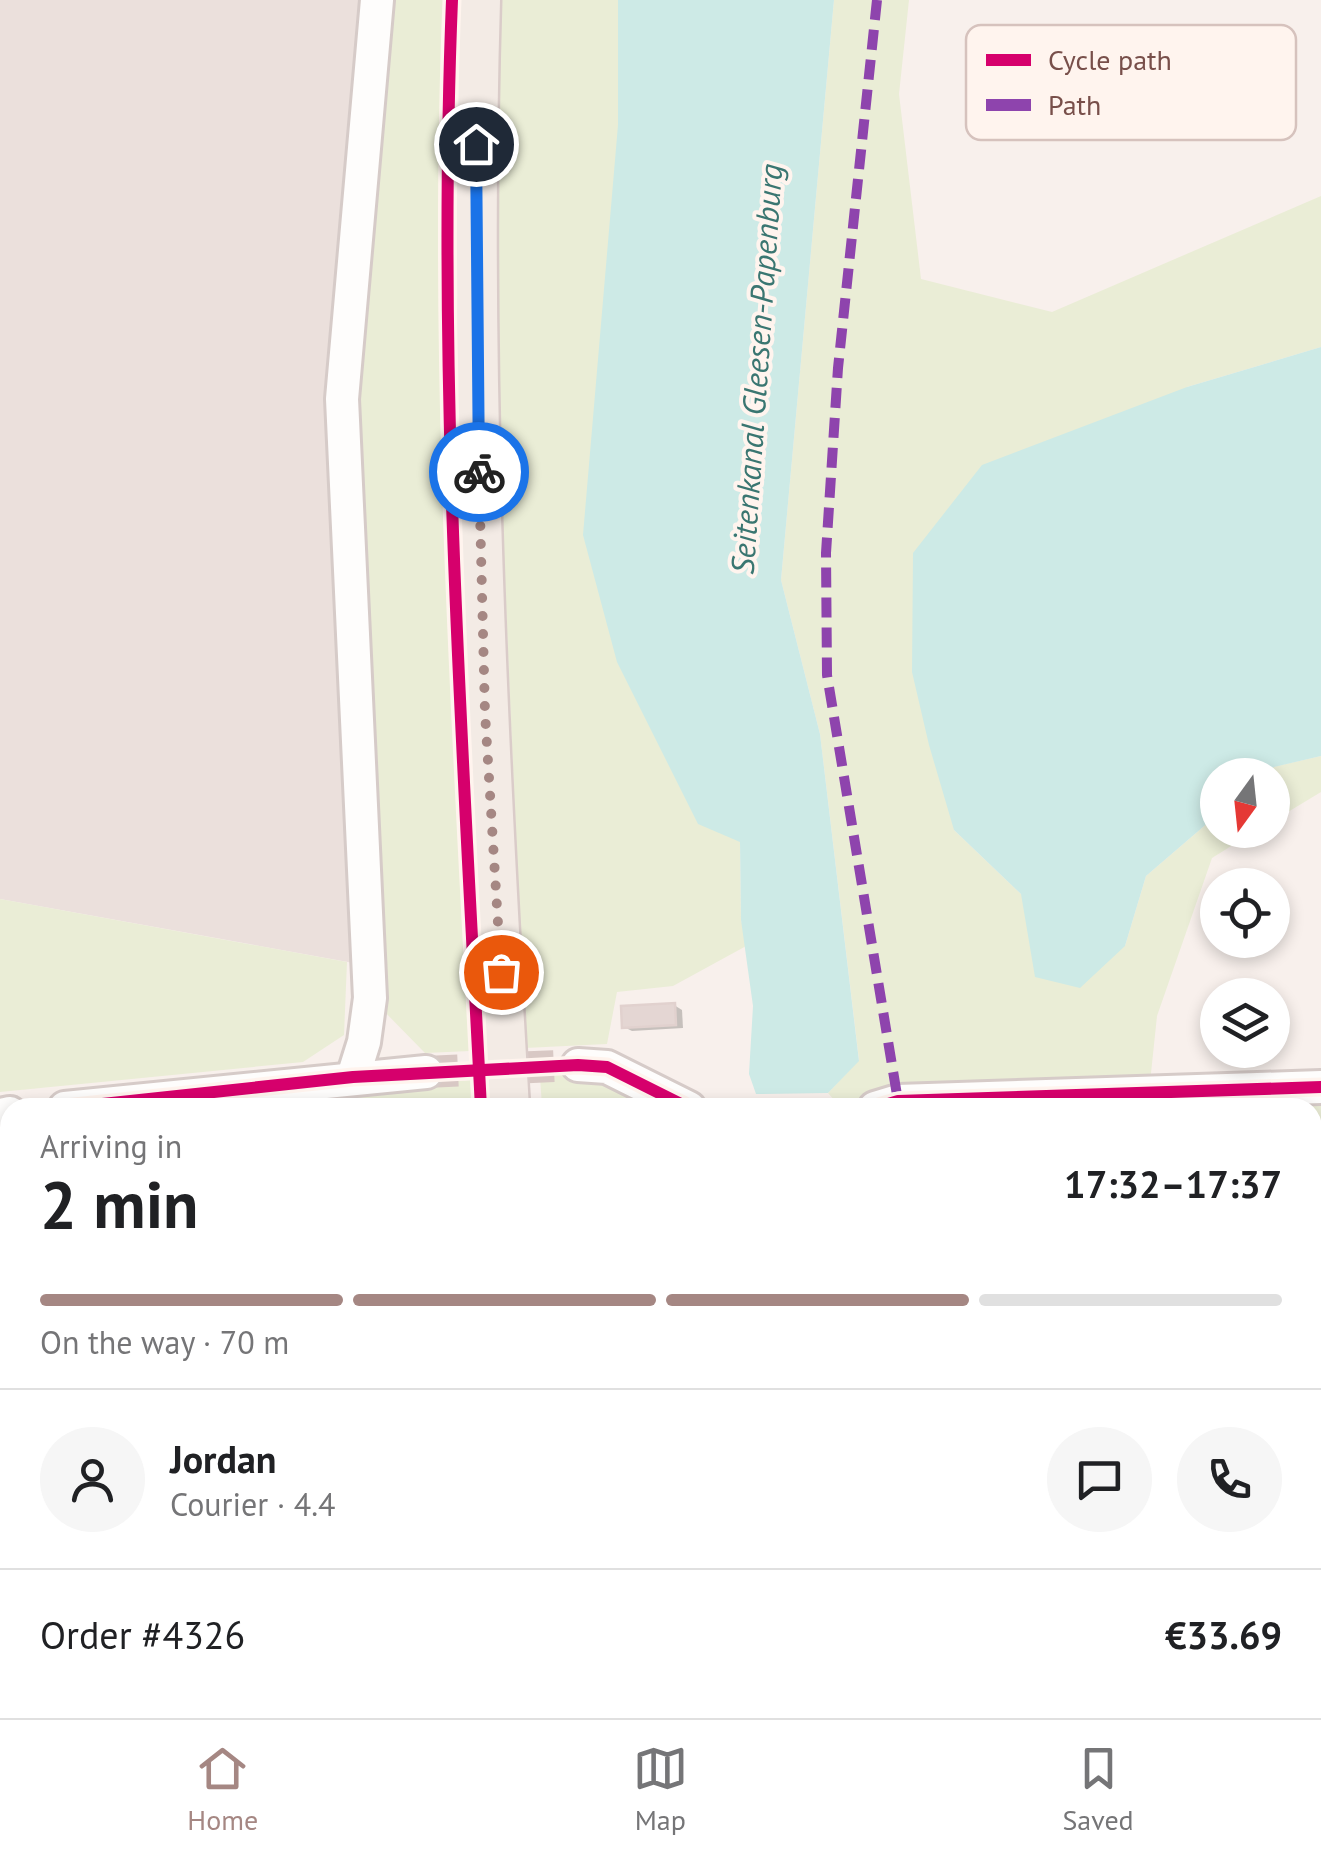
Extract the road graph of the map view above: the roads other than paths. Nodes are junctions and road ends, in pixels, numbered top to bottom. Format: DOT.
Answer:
graph roads {
  1 [pos="377,0"];
  2 [pos="480,0"];
  3 [pos="578,1065"];
  4 [pos="426,1072"];
  5 [pos="353,1076"];
  6 [pos="1321,1087"];
  7 [pos="248,1098"];
  8 [pos="508,1098"];
  9 [pos="668,1098"];
  10 [pos="989,1098"];
  1 -- 5 [label="street"];
  2 -- 8 [label="main road"];
  3 -- 9 [label="street"];
  4 -- 5 [label="street"];
  5 -- 7 [label="street"];
  6 -- 10 [label="street"];
}
